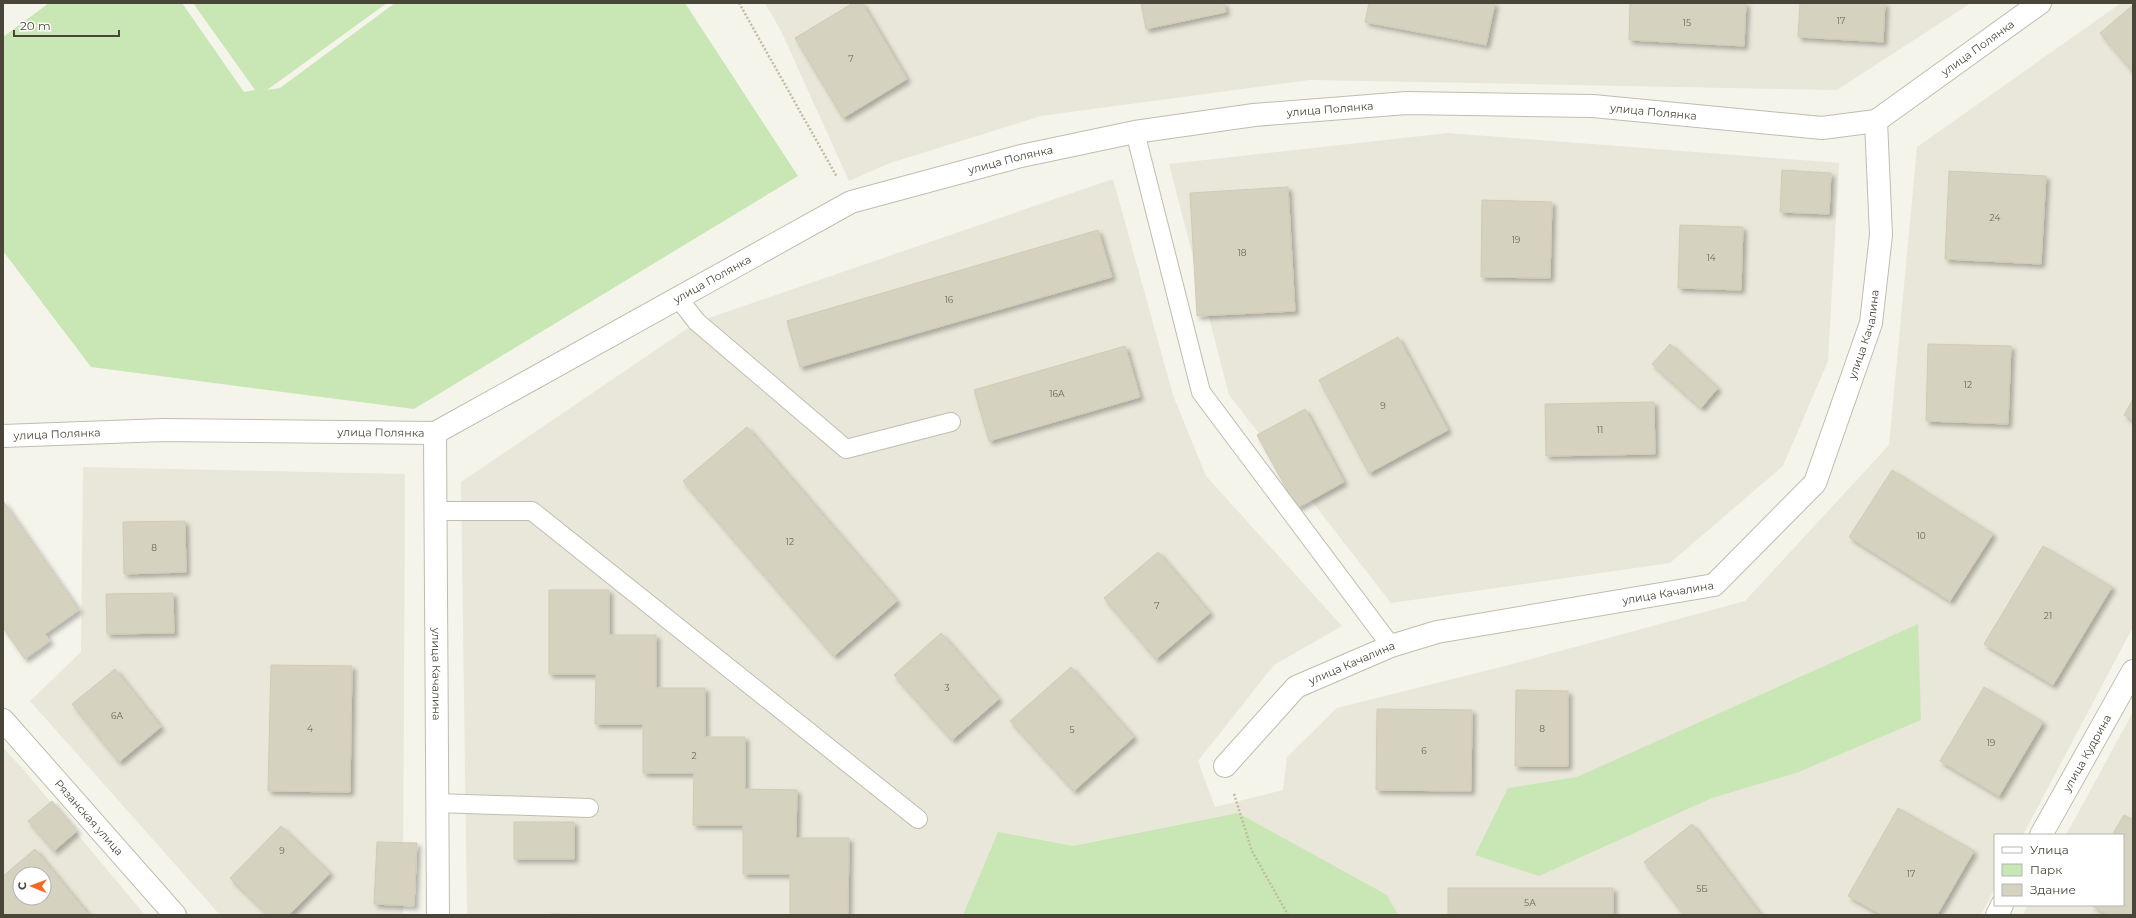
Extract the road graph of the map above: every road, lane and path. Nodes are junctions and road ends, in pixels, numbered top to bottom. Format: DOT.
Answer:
graph roads {
  1 [pos="739,3"];
  2 [pos="2040,3"];
  3 [pos="1876,121"];
  4 [pos="1135,132"];
  5 [pos="851,202"];
  6 [pos="678,298"];
  7 [pos="951,422"];
  8 [pos="435,433"];
  9 [pos="3,436"];
  10 [pos="435,511"];
  11 [pos="1391,646"];
  12 [pos="2133,672"];
  13 [pos="3,720"];
  14 [pos="1225,766"];
  15 [pos="437,803"];
  16 [pos="589,808"];
  17 [pos="918,818"];
  18 [pos="2043,834"];
  19 [pos="2002,906"];
  20 [pos="175,915"];
  21 [pos="438,915"];
  22 [pos="1288,915"];
  23 [pos="1997,915"];
  1 -- 5 [label="path"];
  2 -- 3 [label="street, улица Полянка"];
  3 -- 4 [label="street, улица Полянка"];
  3 -- 11 [label="street, улица Качалина"];
  4 -- 5 [label="street, улица Полянка"];
  4 -- 11 [label="lane"];
  5 -- 6 [label="street, улица Полянка"];
  6 -- 7 [label="lane"];
  6 -- 8 [label="street, улица Полянка"];
  8 -- 9 [label="street, улица Полянка"];
  8 -- 10 [label="street, улица Качалина"];
  10 -- 15 [label="street, улица Качалина"];
  10 -- 17 [label="lane"];
  11 -- 14 [label="street, улица Качалина"];
  12 -- 18 [label="street, улица Кудрина"];
  13 -- 20 [label="street, Рязанская улица"];
  14 -- 22 [label="path"];
  15 -- 16 [label="lane"];
  15 -- 21 [label="street, улица Качалина"];
  19 -- 23 [label="street"];
}
